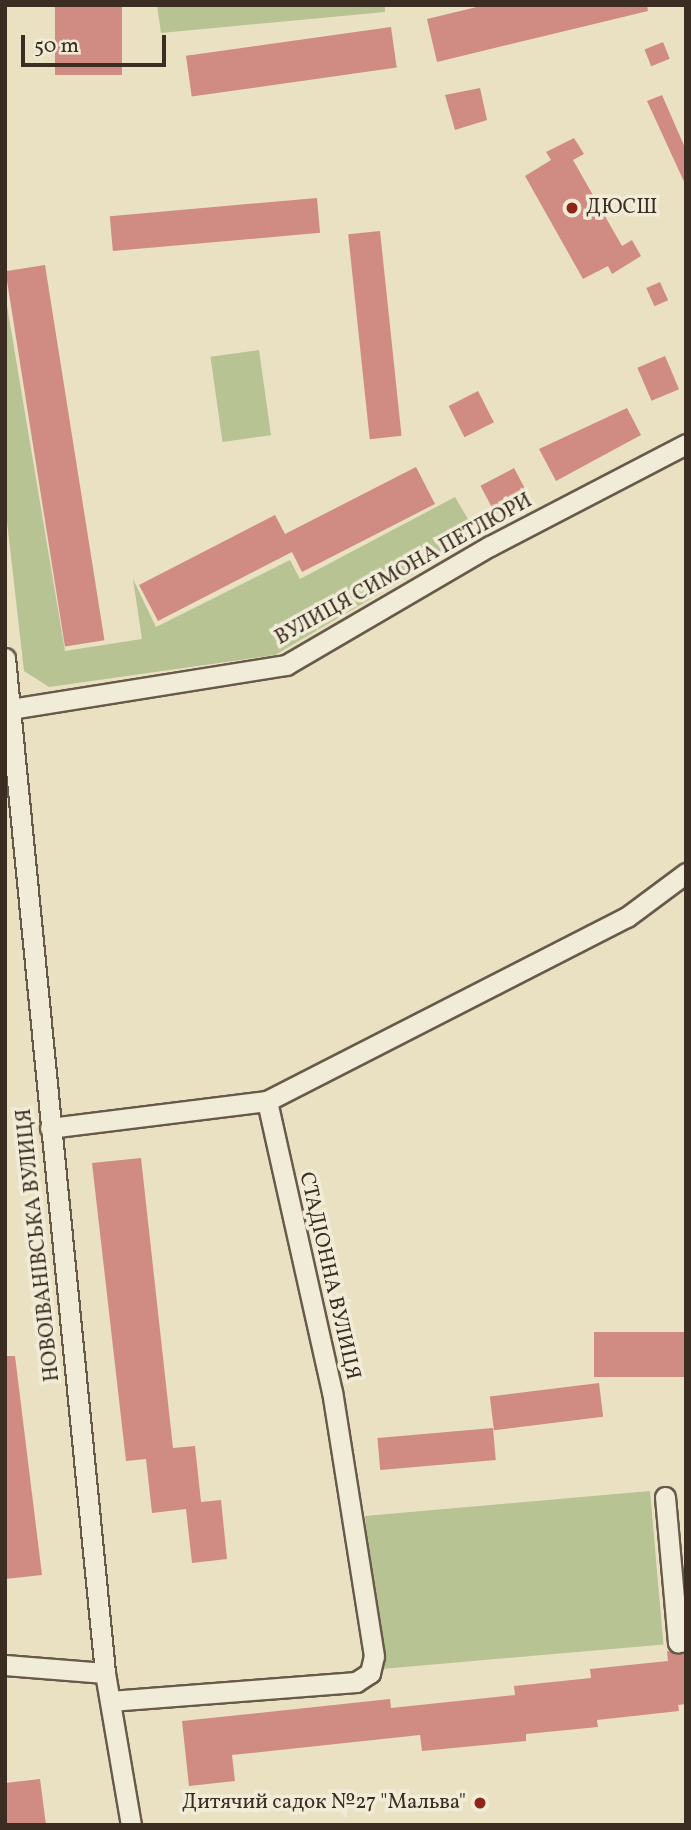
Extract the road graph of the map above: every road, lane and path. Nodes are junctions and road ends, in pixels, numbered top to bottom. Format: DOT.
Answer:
graph roads {
  1 [pos="686,443"];
  2 [pos="5,658"];
  3 [pos="8,710"];
  4 [pos="686,873"];
  5 [pos="267,1101"];
  6 [pos="50,1128"];
  7 [pos="665,1497"];
  8 [pos="686,1642"];
  9 [pos="5,1665"];
  10 [pos="104,1673"];
  11 [pos="110,1701"];
  12 [pos="131,1825"];
  1 -- 3 [label="street, ВУЛИЦЯ СИМОНА ПЕТЛЮРИ"];
  2 -- 3 [label="street, НОВОІВАНІВСЬКА ВУЛИЦЯ"];
  3 -- 6 [label="street, НОВОІВАНІВСЬКА ВУЛИЦЯ"];
  4 -- 5 [label="street"];
  5 -- 6 [label="street"];
  5 -- 11 [label="street, СТАДІОННА ВУЛИЦЯ"];
  6 -- 10 [label="street, НОВОІВАНІВСЬКА ВУЛИЦЯ"];
  7 -- 8 [label="street"];
  9 -- 10 [label="street"];
  10 -- 11 [label="street, НОВОІВАНІВСЬКА ВУЛИЦЯ"];
  11 -- 12 [label="street, НОВОІВАНІВСЬКА ВУЛИЦЯ"];
}
